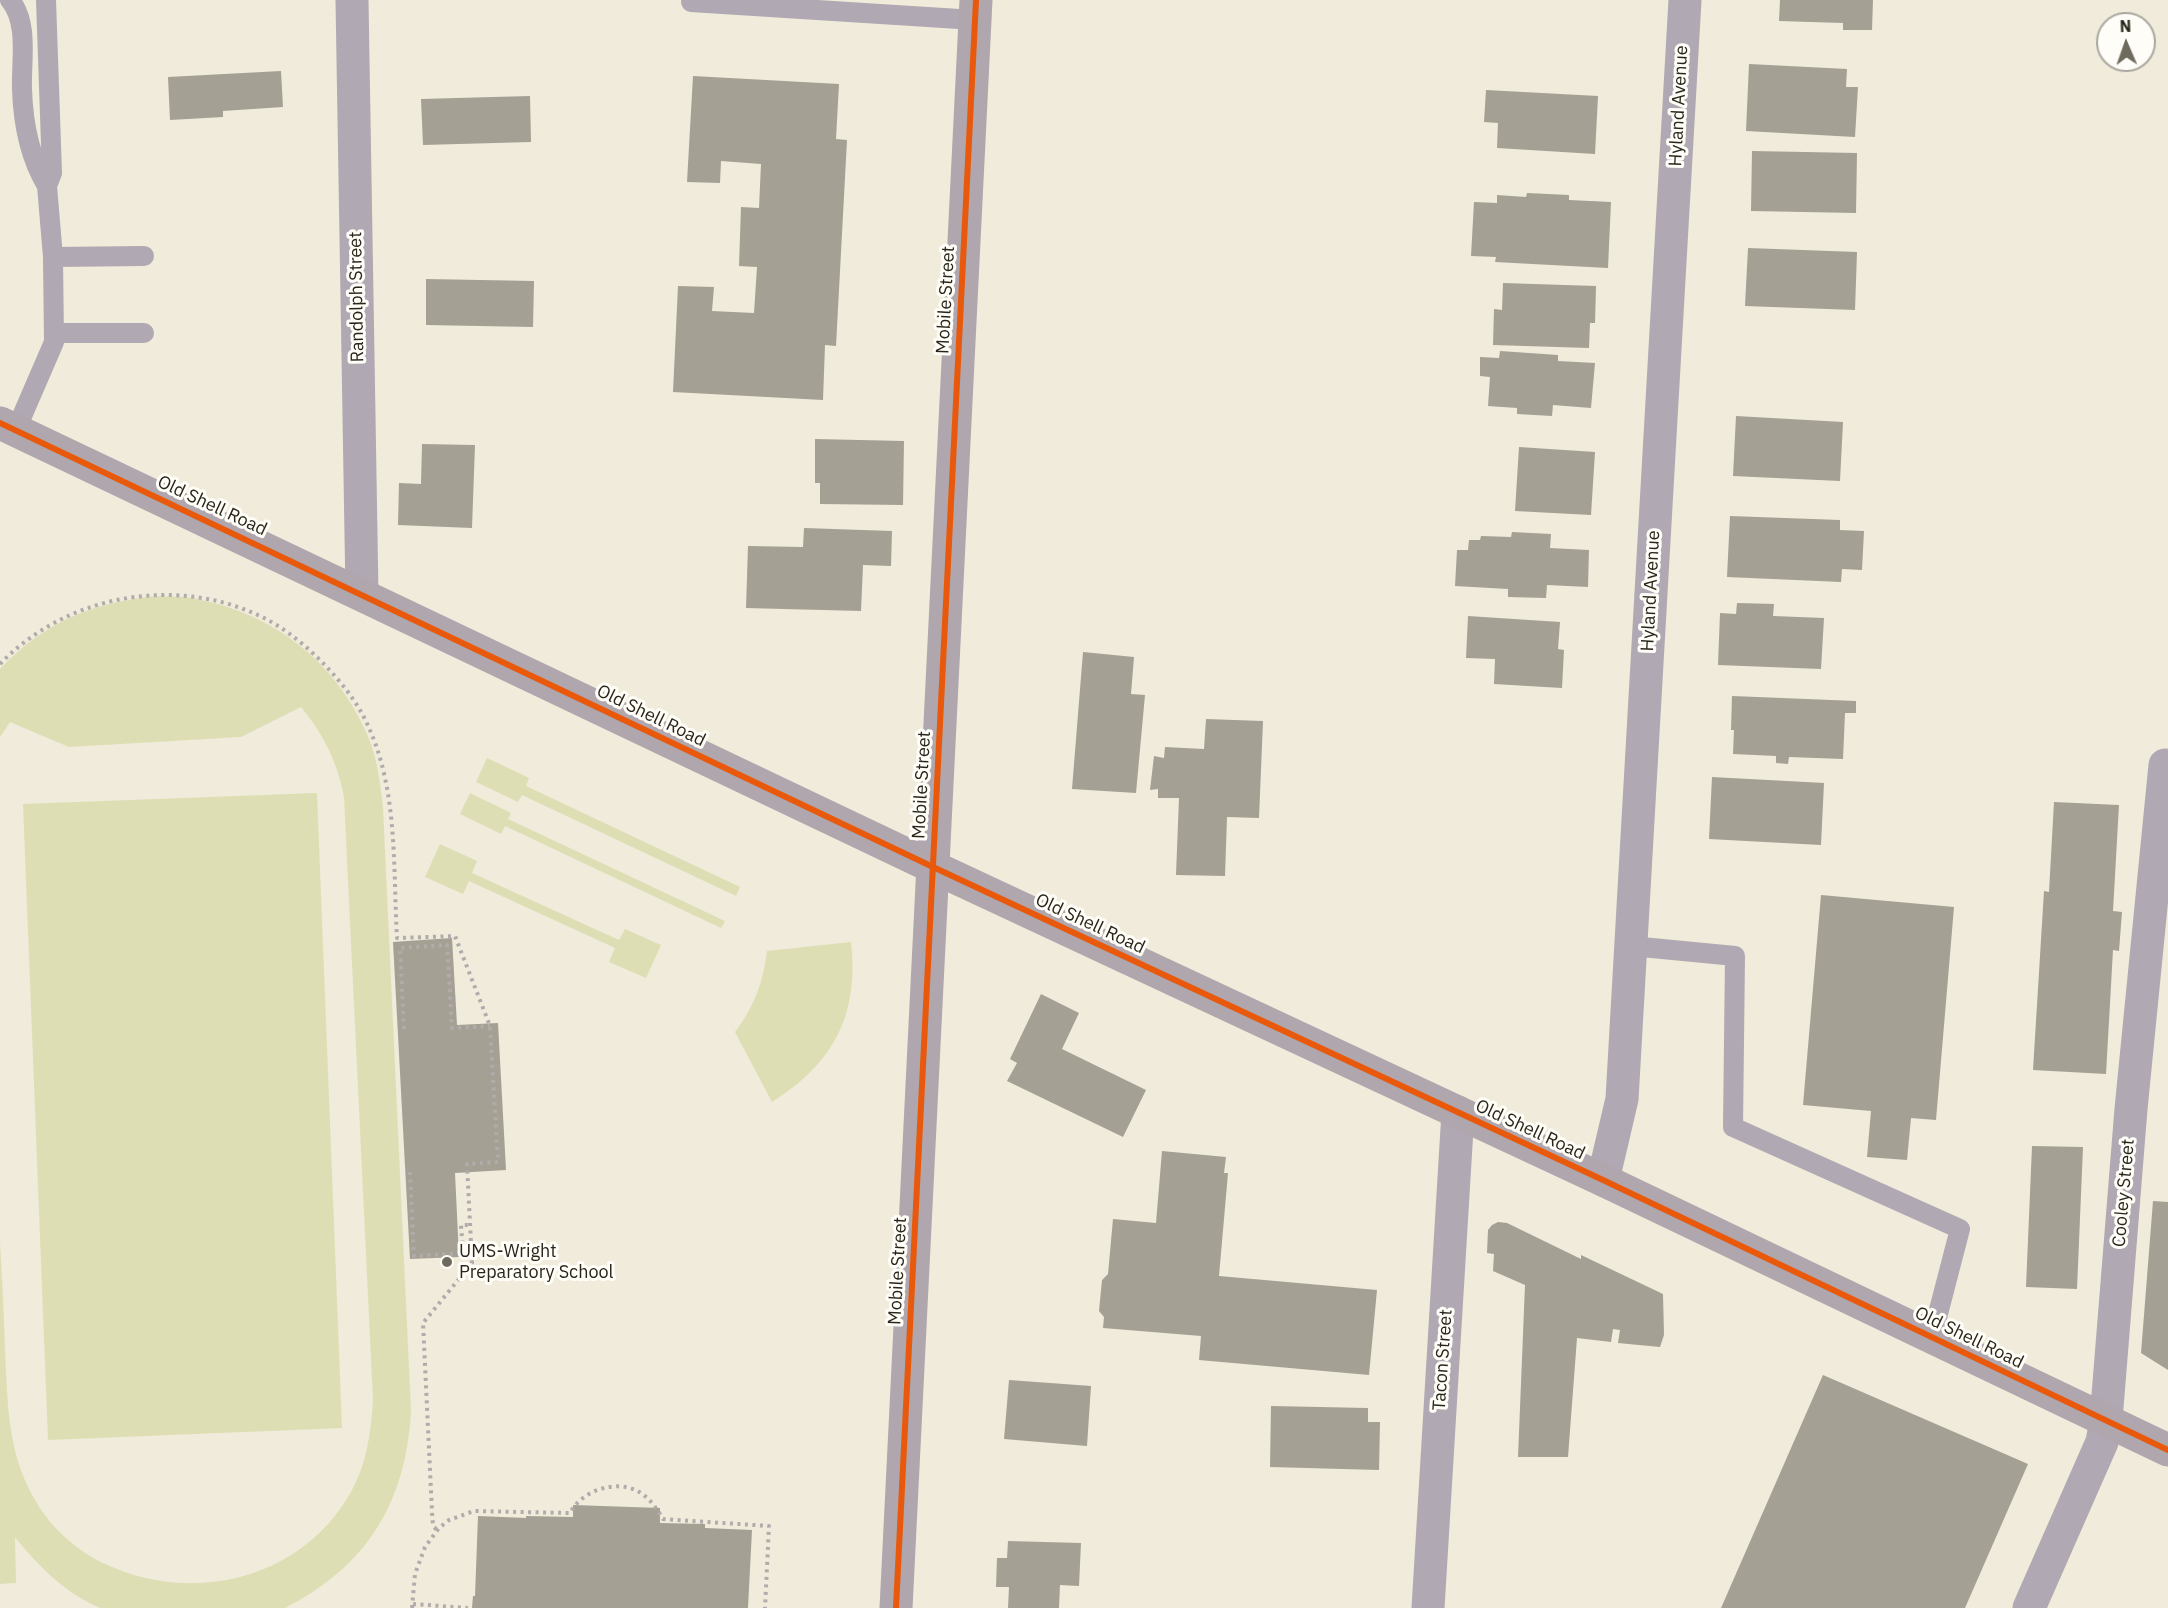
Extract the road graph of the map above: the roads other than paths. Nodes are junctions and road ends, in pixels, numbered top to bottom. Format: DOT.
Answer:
graph roads {
  1 [pos="10,0"];
  2 [pos="46,0"];
  3 [pos="352,0"];
  4 [pos="1685,0"];
  5 [pos="691,2"];
  6 [pos="976,10"];
  7 [pos="47,186"];
  8 [pos="144,256"];
  9 [pos="53,257"];
  10 [pos="54,333"];
  11 [pos="144,333"];
  12 [pos="8,426"];
  13 [pos="362,594"];
  14 [pos="2165,765"];
  15 [pos="933,867"];
  16 [pos="1631,946"];
  17 [pos="1458,1112"];
  18 [pos="1603,1180"];
  19 [pos="1932,1337"];
  20 [pos="2106,1420"];
  21 [pos="2168,1450"];
  22 [pos="896,1608"];
  23 [pos="1428,1608"];
  24 [pos="2030,1608"];
  1 -- 7 [label="lane"];
  2 -- 7 [label="lane"];
  3 -- 13 [label="street, Randolph Street"];
  4 -- 16 [label="street, Hyland Avenue"];
  5 -- 6 [label="lane"];
  6 -- 15 [label="street, Mobile Street"];
  7 -- 9 [label="lane"];
  8 -- 9 [label="lane"];
  9 -- 10 [label="lane"];
  10 -- 11 [label="lane"];
  10 -- 12 [label="lane"];
  12 -- 13 [label="street, Old Shell Road"];
  13 -- 15 [label="street, Old Shell Road"];
  14 -- 20 [label="street, Cooley Street"];
  15 -- 17 [label="street, Old Shell Road"];
  15 -- 22 [label="street, Mobile Street"];
  16 -- 18 [label="street, Hyland Avenue"];
  16 -- 19 [label="lane"];
  17 -- 18 [label="street, Old Shell Road"];
  17 -- 23 [label="street, Tacon Street"];
  18 -- 19 [label="street, Old Shell Road"];
  19 -- 20 [label="street, Old Shell Road"];
  20 -- 21 [label="street, Old Shell Road"];
  20 -- 24 [label="street, Cooley Street"];
}
